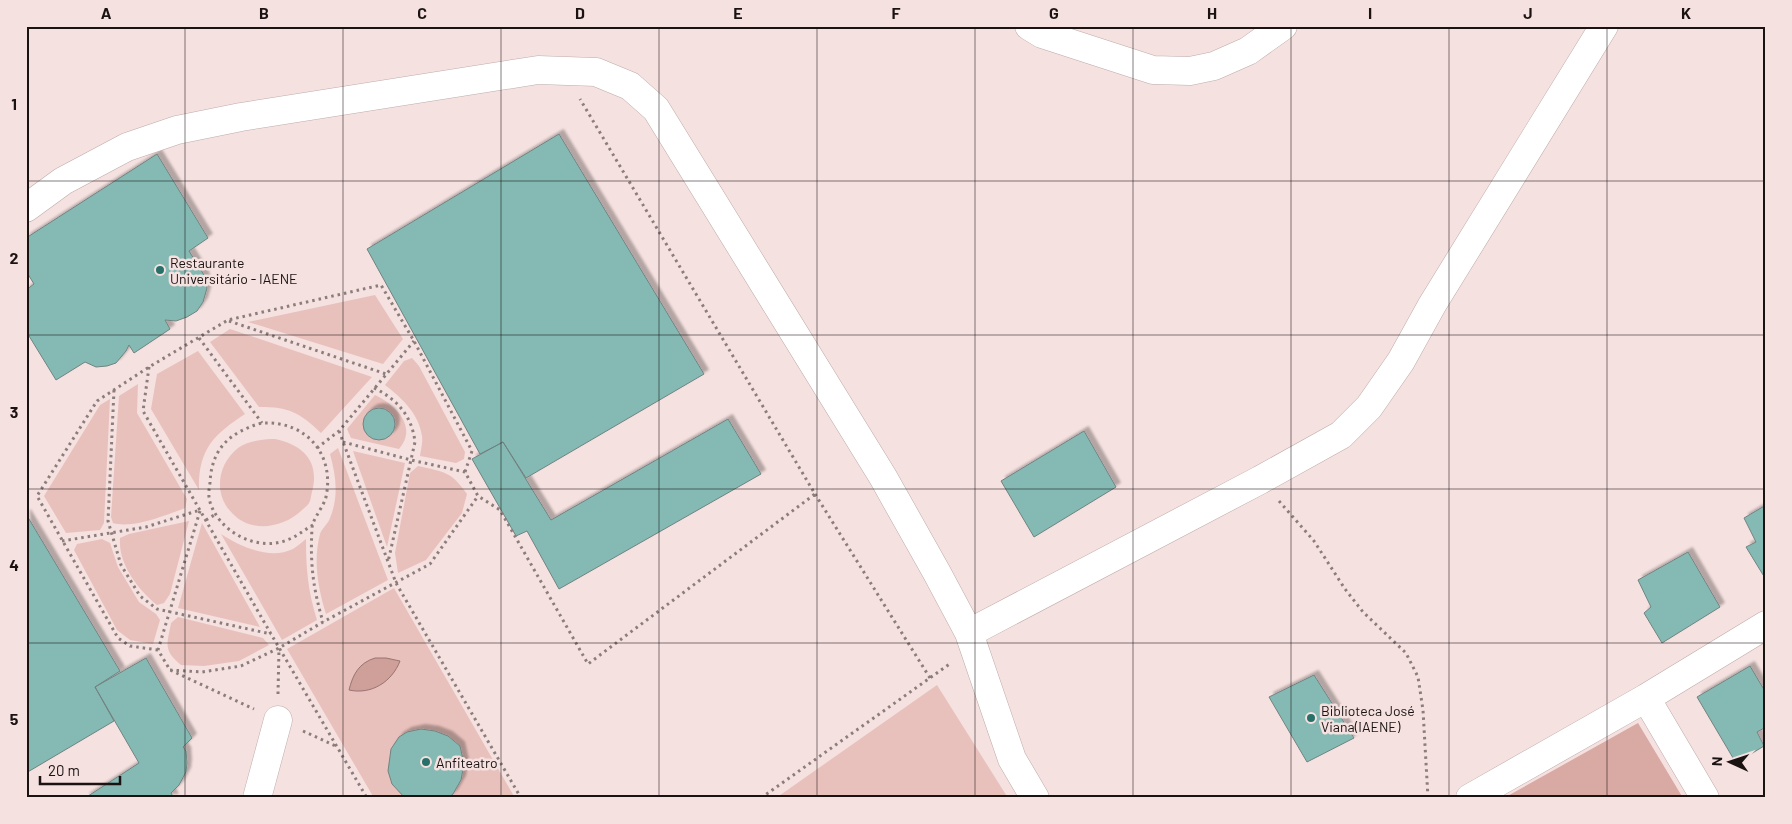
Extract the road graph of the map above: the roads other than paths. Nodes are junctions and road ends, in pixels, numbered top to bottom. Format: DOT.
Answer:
graph roads {
  1 [pos="1030,26"];
  2 [pos="1283,26"];
  3 [pos="1604,26"];
  4 [pos="26,208"];
  5 [pos="1766,625"];
  6 [pos="971,639"];
  7 [pos="1646,698"];
  8 [pos="278,720"];
  9 [pos="256,798"];
  10 [pos="1035,798"];
  11 [pos="1470,798"];
  12 [pos="1704,798"];
  1 -- 2 [label="lane"];
  3 -- 6 [label="lane"];
  4 -- 6 [label="lane"];
  5 -- 7 [label="lane"];
  6 -- 10 [label="lane"];
  7 -- 11 [label="lane"];
  7 -- 12 [label="lane"];
  8 -- 9 [label="lane"];
}
